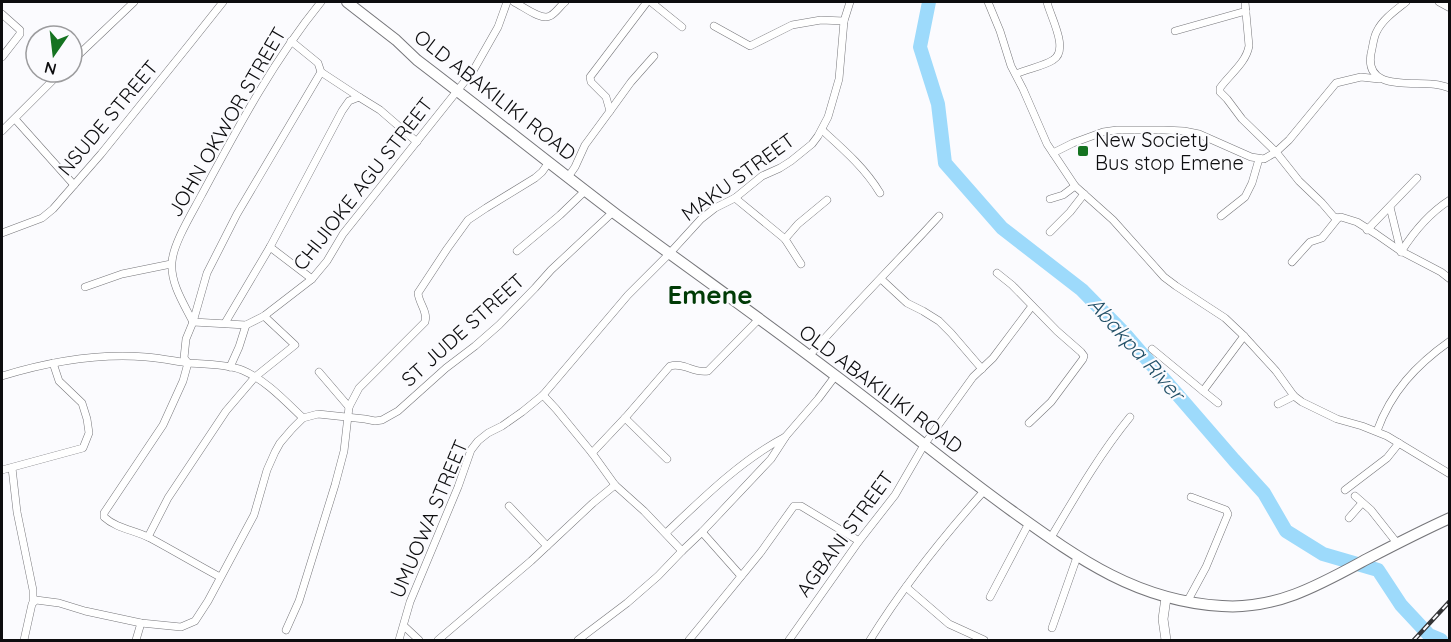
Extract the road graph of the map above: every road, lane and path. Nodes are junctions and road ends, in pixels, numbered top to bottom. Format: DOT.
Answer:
graph roads {
  1 [pos="134,2"];
  2 [pos="223,2"];
  3 [pos="321,2"];
  4 [pos="347,2"];
  5 [pos="507,2"];
  6 [pos="514,2"];
  7 [pos="565,2"];
  8 [pos="649,2"];
  9 [pos="850,2"];
  10 [pos="988,2"];
  11 [pos="1047,2"];
  12 [pos="1245,2"];
  13 [pos="1406,2"];
  14 [pos="1438,2"];
  15 [pos="1449,8"];
  16 [pos="1246,11"];
  17 [pos="2,14"];
  18 [pos="844,21"];
  19 [pos="714,26"];
  20 [pos="682,27"];
  21 [pos="1175,31"];
  22 [pos="291,41"];
  23 [pos="84,50"];
  24 [pos="2,55"];
  25 [pos="654,56"];
  26 [pos="321,72"];
  27 [pos="1016,74"];
  28 [pos="1379,79"];
  29 [pos="49,84"];
  30 [pos="1449,88"];
  31 [pos="457,90"];
  32 [pos="359,97"];
  33 [pos="610,111"];
  34 [pos="15,119"];
  35 [pos="822,130"];
  36 [pos="2,131"];
  37 [pos="417,142"];
  38 [pos="1276,152"];
  39 [pos="1053,153"];
  40 [pos="1259,159"];
  41 [pos="549,162"];
  42 [pos="568,177"];
  43 [pos="1417,177"];
  44 [pos="74,185"];
  45 [pos="1075,186"];
  46 [pos="586,190"];
  47 [pos="880,193"];
  48 [pos="1084,194"];
  49 [pos="735,198"];
  50 [pos="1050,199"];
  51 [pos="826,200"];
  52 [pos="1449,200"];
  53 [pos="1390,207"];
  54 [pos="613,212"];
  55 [pos="939,216"];
  56 [pos="1221,216"];
  57 [pos="1338,218"];
  58 [pos="1367,230"];
  59 [pos="2,232"];
  60 [pos="1050,232"];
  61 [pos="785,239"];
  62 [pos="270,247"];
  63 [pos="517,252"];
  64 [pos="1401,252"];
  65 [pos="669,254"];
  66 [pos="1292,262"];
  67 [pos="171,264"];
  68 [pos="801,264"];
  69 [pos="997,273"];
  70 [pos="312,279"];
  71 [pos="881,279"];
  72 [pos="1449,279"];
  73 [pos="85,287"];
  74 [pos="1032,306"];
  75 [pos="264,316"];
  76 [pos="759,319"];
  77 [pos="193,322"];
  78 [pos="225,323"];
  79 [pos="246,325"];
  80 [pos="1244,336"];
  81 [pos="1449,341"];
  82 [pos="1152,349"];
  83 [pos="809,356"];
  84 [pos="53,363"];
  85 [pos="188,363"];
  86 [pos="231,367"];
  87 [pos="982,369"];
  88 [pos="319,372"];
  89 [pos="836,375"];
  90 [pos="2,376"];
  91 [pos="255,377"];
  92 [pos="1203,391"];
  93 [pos="543,395"];
  94 [pos="1294,396"];
  95 [pos="1218,403"];
  96 [pos="1278,404"];
  97 [pos="349,407"];
  98 [pos="347,417"];
  99 [pos="1130,417"];
  100 [pos="303,418"];
  101 [pos="625,418"];
  102 [pos="1029,423"];
  103 [pos="1377,431"];
  104 [pos="786,436"];
  105 [pos="1399,443"];
  106 [pos="924,446"];
  107 [pos="592,453"];
  108 [pos="666,459"];
  109 [pos="12,468"];
  110 [pos="2,470"];
  111 [pos="1449,474"];
  112 [pos="615,485"];
  113 [pos="1345,490"];
  114 [pos="984,491"];
  115 [pos="1355,496"];
  116 [pos="1191,498"];
  117 [pos="1362,503"];
  118 [pos="509,506"];
  119 [pos="1349,518"];
  120 [pos="1449,518"];
  121 [pos="1029,523"];
  122 [pos="702,532"];
  123 [pos="666,533"];
  124 [pos="148,537"];
  125 [pos="1050,538"];
  126 [pos="859,541"];
  127 [pos="1393,545"];
  128 [pos="547,546"];
  129 [pos="682,550"];
  130 [pos="1077,556"];
  131 [pos="741,576"];
  132 [pos="220,577"];
  133 [pos="906,587"];
  134 [pos="990,597"];
  135 [pos="1166,598"];
  136 [pos="33,601"];
  137 [pos="1187,602"];
  138 [pos="141,623"];
  139 [pos="404,626"];
  140 [pos="1052,628"];
  141 [pos="286,630"];
  142 [pos="24,640"];
  143 [pos="136,640"];
  144 [pos="399,640"];
  145 [pos="419,640"];
  146 [pos="438,640"];
  147 [pos="578,640"];
  148 [pos="689,640"];
  149 [pos="789,640"];
  150 [pos="870,640"];
  151 [pos="984,640"];
  152 [pos="1166,640"];
  1 -- 23 [label="street"];
  2 -- 44 [label="street, NSUDE STREET"];
  3 -- 22 [label="street, JOHN OKWOR STREET"];
  4 -- 31 [label="main road, OLD ABAKILIKI ROAD"];
  5 -- 31 [label="street, CHIJIOKE AGU STREET"];
  6 -- 7 [label="street"];
  8 -- 20 [label="street"];
  8 -- 33 [label="street"];
  9 -- 18 [label="street, MAKU STREET"];
  10 -- 27 [label="street"];
  11 -- 27 [label="street"];
  12 -- 16 [label="street"];
  13 -- 28 [label="street"];
  14 -- 15 [label="street"];
  16 -- 21 [label="street"];
  16 -- 38 [label="street"];
  17 -- 24 [label="street"];
  18 -- 19 [label="street"];
  18 -- 35 [label="street, MAKU STREET"];
  22 -- 26 [label="street"];
  22 -- 67 [label="street, JOHN OKWOR STREET"];
  25 -- 33 [label="street"];
  26 -- 32 [label="street"];
  26 -- 77 [label="street"];
  27 -- 39 [label="street"];
  28 -- 30 [label="street"];
  28 -- 38 [label="street"];
  29 -- 34 [label="street"];
  31 -- 37 [label="street, CHIJIOKE AGU STREET"];
  31 -- 41 [label="main road, OLD ABAKILIKI ROAD"];
  32 -- 37 [label="street"];
  32 -- 62 [label="street"];
  33 -- 42 [label="street"];
  34 -- 36 [label="street"];
  34 -- 44 [label="street"];
  35 -- 47 [label="street"];
  35 -- 49 [label="street, MAKU STREET"];
  37 -- 70 [label="street, CHIJIOKE AGU STREET"];
  38 -- 40 [label="street"];
  38 -- 57 [label="street"];
  39 -- 40 [label="street"];
  39 -- 45 [label="street"];
  40 -- 56 [label="street"];
  41 -- 42 [label="main road, OLD ABAKILIKI ROAD"];
  41 -- 97 [label="street"];
  42 -- 46 [label="main road, OLD ABAKILIKI ROAD"];
  43 -- 53 [label="street"];
  44 -- 59 [label="street, NSUDE STREET"];
  45 -- 48 [label="street"];
  45 -- 50 [label="street"];
  46 -- 54 [label="main road, OLD ABAKILIKI ROAD"];
  46 -- 63 [label="street"];
  48 -- 60 [label="street"];
  48 -- 80 [label="street"];
  49 -- 61 [label="street"];
  49 -- 65 [label="street, MAKU STREET"];
  51 -- 61 [label="street"];
  52 -- 64 [label="street"];
  53 -- 58 [label="street"];
  53 -- 64 [label="street"];
  54 -- 65 [label="main road, OLD ABAKILIKI ROAD"];
  54 -- 98 [label="street, ST JUDE STREET"];
  55 -- 71 [label="street"];
  57 -- 58 [label="street"];
  57 -- 66 [label="street"];
  58 -- 64 [label="street"];
  61 -- 68 [label="street"];
  62 -- 70 [label="street"];
  62 -- 78 [label="street"];
  64 -- 72 [label="street"];
  65 -- 76 [label="main road, OLD ABAKILIKI ROAD"];
  65 -- 93 [label="street, UMUOWA STREET"];
  67 -- 73 [label="street"];
  67 -- 77 [label="street"];
  69 -- 74 [label="street"];
  70 -- 75 [label="street, CHIJIOKE AGU STREET"];
  71 -- 83 [label="street"];
  71 -- 87 [label="street"];
  74 -- 87 [label="street, AGBANI STREET"];
  74 -- 102 [label="street"];
  75 -- 79 [label="street, CHIJIOKE AGU STREET"];
  75 -- 91 [label="street"];
  76 -- 83 [label="main road, OLD ABAKILIKI ROAD"];
  76 -- 101 [label="street"];
  77 -- 78 [label="street"];
  77 -- 85 [label="street"];
  78 -- 79 [label="street"];
  79 -- 86 [label="street"];
  80 -- 92 [label="street"];
  80 -- 94 [label="street"];
  81 -- 103 [label="street"];
  82 -- 92 [label="street"];
  83 -- 89 [label="main road, OLD ABAKILIKI ROAD"];
  84 -- 85 [label="street"];
  84 -- 90 [label="street"];
  84 -- 109 [label="street"];
  85 -- 86 [label="street"];
  85 -- 124 [label="street"];
  86 -- 91 [label="street"];
  87 -- 106 [label="street, AGBANI STREET"];
  88 -- 97 [label="street"];
  89 -- 104 [label="street"];
  89 -- 106 [label="main road, OLD ABAKILIKI ROAD"];
  91 -- 100 [label="street"];
  91 -- 124 [label="street"];
  92 -- 95 [label="street"];
  93 -- 107 [label="street"];
  93 -- 139 [label="street, UMUOWA STREET"];
  94 -- 96 [label="street"];
  94 -- 103 [label="street"];
  97 -- 98 [label="street"];
  98 -- 100 [label="street, ST JUDE STREET"];
  98 -- 141 [label="street"];
  99 -- 125 [label="street"];
  100 -- 132 [label="street"];
  101 -- 107 [label="street"];
  101 -- 108 [label="street"];
  103 -- 105 [label="street"];
  104 -- 122 [label="street"];
  104 -- 123 [label="street"];
  105 -- 111 [label="street"];
  105 -- 113 [label="street"];
  106 -- 114 [label="main road, OLD ABAKILIKI ROAD"];
  106 -- 126 [label="street, AGBANI STREET"];
  107 -- 112 [label="street"];
  109 -- 110 [label="street"];
  109 -- 136 [label="street"];
  112 -- 123 [label="street"];
  112 -- 128 [label="street"];
  114 -- 121 [label="main road, OLD ABAKILIKI ROAD"];
  114 -- 133 [label="street"];
  115 -- 117 [label="street"];
  116 -- 137 [label="street"];
  117 -- 119 [label="street"];
  117 -- 127 [label="street"];
  118 -- 128 [label="street"];
  120 -- 127 [label="main road, OLD ABAKILIKI ROAD"];
  121 -- 125 [label="main road, OLD ABAKILIKI ROAD"];
  121 -- 134 [label="street"];
  122 -- 129 [label="street"];
  122 -- 131 [label="street"];
  123 -- 129 [label="street"];
  124 -- 132 [label="street"];
  125 -- 130 [label="main road, OLD ABAKILIKI ROAD"];
  126 -- 131 [label="street"];
  126 -- 149 [label="street, AGBANI STREET"];
  127 -- 137 [label="main road, OLD ABAKILIKI ROAD"];
  128 -- 146 [label="street"];
  129 -- 147 [label="street"];
  130 -- 135 [label="main road, OLD ABAKILIKI ROAD"];
  130 -- 140 [label="street"];
  131 -- 148 [label="street"];
  132 -- 138 [label="street"];
  133 -- 150 [label="street"];
  133 -- 151 [label="street"];
  135 -- 137 [label="main road, OLD ABAKILIKI ROAD"];
  135 -- 152 [label="main road"];
  136 -- 138 [label="street"];
  136 -- 142 [label="street"];
  138 -- 143 [label="street"];
  139 -- 144 [label="street, UMUOWA STREET"];
  139 -- 145 [label="street"];
}
